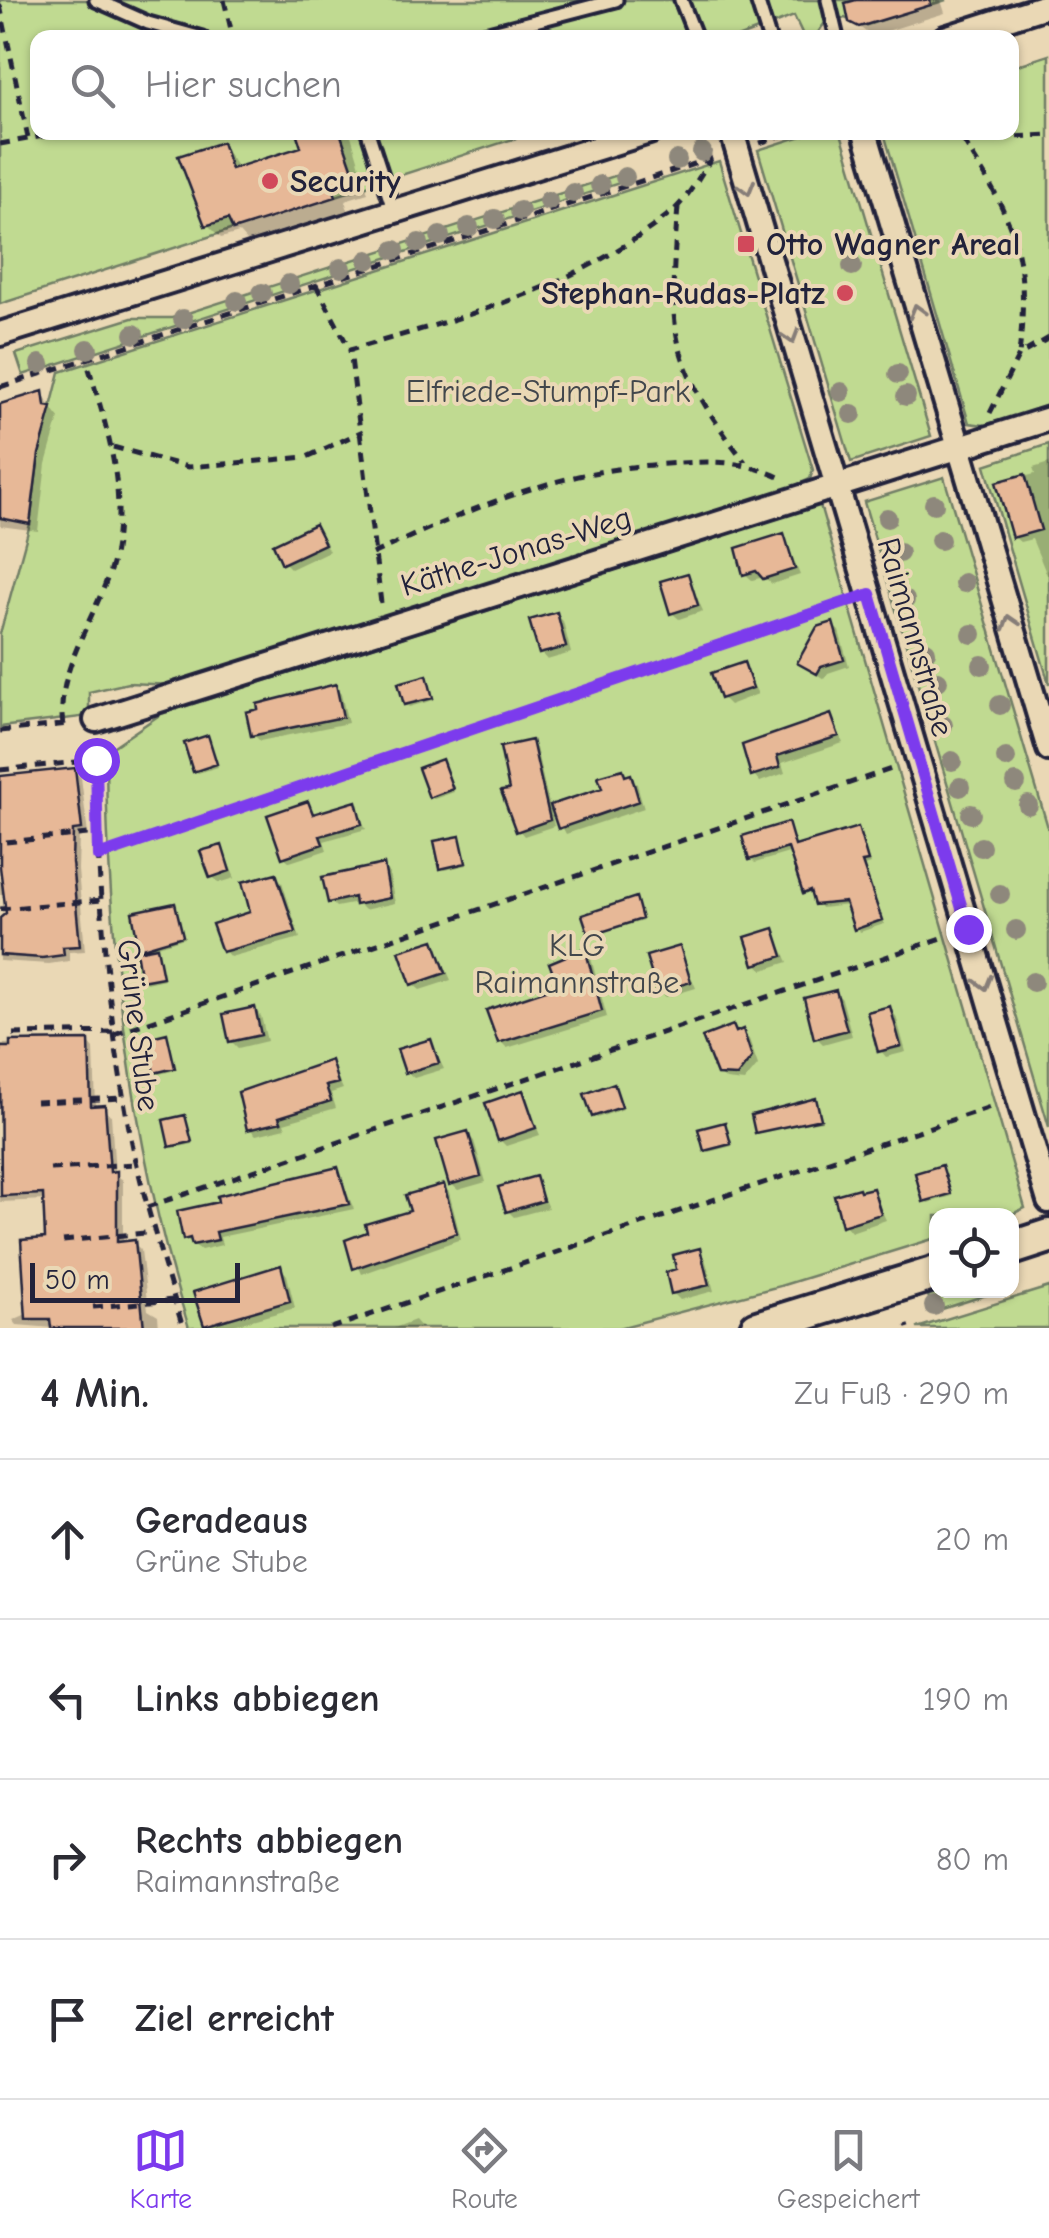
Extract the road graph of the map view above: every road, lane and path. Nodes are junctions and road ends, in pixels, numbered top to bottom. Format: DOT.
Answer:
graph roads {
  1 [pos="96,0"];
  2 [pos="224,0"];
  3 [pos="616,0"];
  4 [pos="681,0"];
  5 [pos="757,0"];
  6 [pos="828,0"];
  7 [pos="0,5"];
  8 [pos="1049,5"];
  9 [pos="2,25"];
  10 [pos="173,30"];
  11 [pos="230,30"];
  12 [pos="500,30"];
  13 [pos="693,30"];
  14 [pos="766,30"];
  15 [pos="835,30"];
  16 [pos="970,30"];
  17 [pos="1049,135"];
  18 [pos="1019,137"];
  19 [pos="28,138"];
  20 [pos="371,140"];
  21 [pos="622,140"];
  22 [pos="734,140"];
  23 [pos="867,140"];
  24 [pos="963,140"];
  25 [pos="0,144"];
  26 [pos="678,207"];
  27 [pos="393,209"];
  28 [pos="316,285"];
  29 [pos="0,334"];
  30 [pos="1049,338"];
  31 [pos="350,350"];
  32 [pos="1019,356"];
  33 [pos="86,359"];
  34 [pos="0,387"];
  35 [pos="1049,419"];
  36 [pos="363,431"];
  37 [pos="112,446"];
  38 [pos="958,448"];
  39 [pos="744,462"];
  40 [pos="837,484"];
  41 [pos="812,492"];
  42 [pos="372,554"];
  43 [pos="870,594"];
  44 [pos="385,626"];
  45 [pos="96,720"];
  46 [pos="63,724"];
  47 [pos="0,731"];
  48 [pos="1049,749"];
  49 [pos="96,760"];
  50 [pos="918,760"];
  51 [pos="0,770"];
  52 [pos="97,833"];
  53 [pos="6,842"];
  54 [pos="98,856"];
  55 [pos="102,900"];
  56 [pos="0,909"];
  57 [pos="968,929"];
  58 [pos="114,1033"];
  59 [pos="13,1034"];
  60 [pos="124,1098"];
  61 [pos="1018,1098"];
  62 [pos="36,1102"];
  63 [pos="1043,1158"];
  64 [pos="138,1164"];
  65 [pos="50,1169"];
  66 [pos="1049,1200"];
  67 [pos="147,1207"];
  68 [pos="154,1232"];
  69 [pos="1049,1236"];
  70 [pos="63,1242"];
  71 [pos="1019,1246"];
  72 [pos="929,1274"];
  73 [pos="174,1300"];
  74 [pos="92,1307"];
  75 [pos="182,1328"];
  76 [pos="330,1328"];
  77 [pos="756,1328"];
  1 -- 10 [label="lane"];
  2 -- 11 [label="path"];
  3 -- 12 [label="lane"];
  4 -- 13 [label="lane"];
  5 -- 14 [label="lane"];
  6 -- 15 [label="lane"];
  7 -- 9 [label="path"];
  8 -- 16 [label="street"];
  9 -- 19 [label="path"];
  17 -- 18 [label="path"];
  19 -- 25 [label="path"];
  20 -- 27 [label="lane"];
  21 -- 27 [label="street"];
  22 -- 40 [label="street, Raimannstraße, one-way"];
  38 -- 23 [label="street, one-way"];
  24 -- 32 [label="path"];
  26 -- 28 [label="path"];
  26 -- 31 [label="path"];
  26 -- 39 [label="path"];
  27 -- 29 [label="street"];
  28 -- 31 [label="path"];
  28 -- 33 [label="path"];
  30 -- 32 [label="path"];
  31 -- 36 [label="path"];
  32 -- 38 [label="path"];
  33 -- 34 [label="path"];
  33 -- 37 [label="path"];
  35 -- 38 [label="street, Käthe-Jonas-Weg"];
  36 -- 37 [label="path"];
  36 -- 42 [label="path"];
  37 -- 46 [label="path"];
  38 -- 40 [label="street, Käthe-Jonas-Weg"];
  48 -- 38 [label="street, one-way"];
  39 -- 41 [label="path"];
  39 -- 42 [label="path"];
  40 -- 41 [label="street, Käthe-Jonas-Weg"];
  40 -- 43 [label="street, Raimannstraße"];
  41 -- 44 [label="street, Käthe-Jonas-Weg"];
  42 -- 44 [label="path"];
  43 -- 50 [label="street, Raimannstraße"];
  43 -- 54 [label="path"];
  44 -- 45 [label="street, Käthe-Jonas-Weg"];
  45 -- 46 [label="path"];
  45 -- 49 [label="path, Grüne Stube"];
  46 -- 47 [label="path"];
  49 -- 51 [label="path"];
  49 -- 52 [label="path, Grüne Stube"];
  50 -- 57 [label="street, Raimannstraße"];
  50 -- 58 [label="path"];
  52 -- 53 [label="path"];
  52 -- 54 [label="path, Grüne Stube"];
  54 -- 55 [label="path, Grüne Stube"];
  55 -- 56 [label="path"];
  55 -- 58 [label="path, Grüne Stube"];
  57 -- 61 [label="street, Raimannstraße, one-way"];
  57 -- 67 [label="path"];
  58 -- 59 [label="path"];
  58 -- 60 [label="path, Grüne Stube"];
  60 -- 62 [label="path"];
  60 -- 64 [label="path, Grüne Stube"];
  61 -- 63 [label="street, Raimannstraße"];
  61 -- 76 [label="path"];
  63 -- 66 [label="street, Raimannstraße"];
  64 -- 65 [label="path"];
  64 -- 67 [label="path, Grüne Stube"];
  67 -- 68 [label="path, Grüne Stube"];
  68 -- 70 [label="path"];
  68 -- 73 [label="path, Grüne Stube"];
  69 -- 71 [label="main road"];
  72 -- 77 [label="main road"];
  73 -- 74 [label="path"];
  73 -- 75 [label="path, Grüne Stube"];
}
